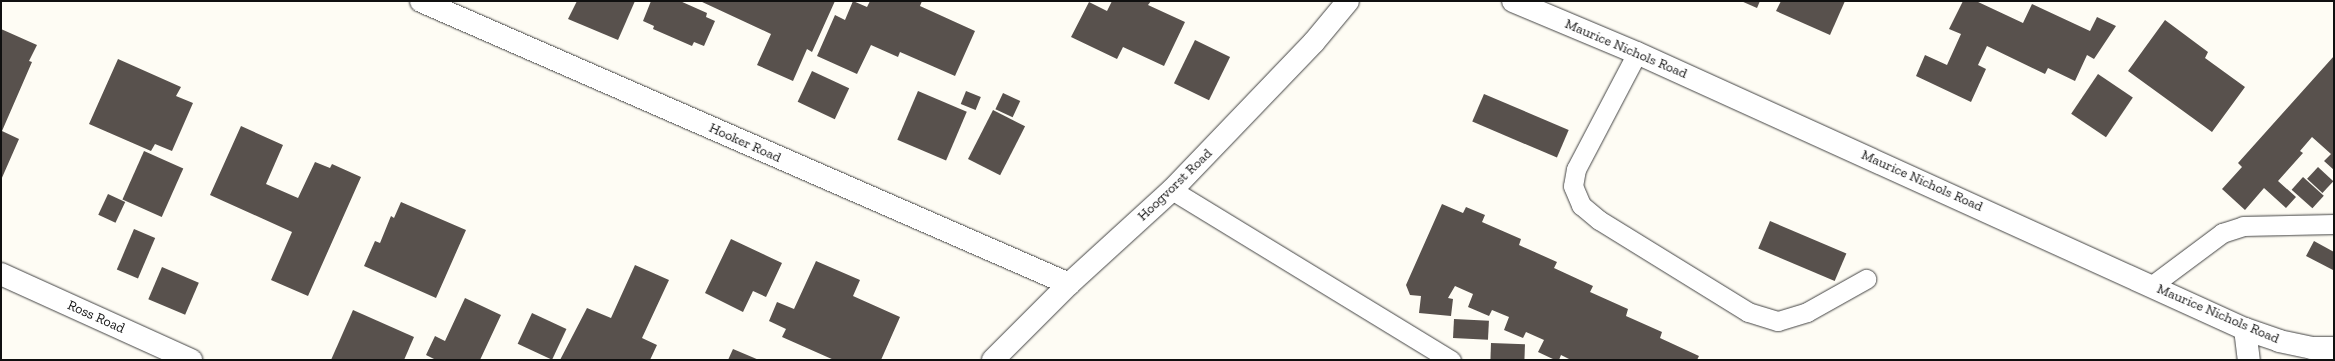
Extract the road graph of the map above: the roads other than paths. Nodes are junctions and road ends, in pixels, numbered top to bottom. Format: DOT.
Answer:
graph roads {
  1 [pos="421,1"];
  2 [pos="1348,1"];
  3 [pos="1513,1"];
  4 [pos="1637,53"];
  5 [pos="1172,190"];
  6 [pos="2334,224"];
  7 [pos="1,274"];
  8 [pos="1866,279"];
  9 [pos="1068,284"];
  10 [pos="2151,286"];
  11 [pos="2245,329"];
  12 [pos="2334,348"];
  13 [pos="191,360"];
  14 [pos="993,360"];
  15 [pos="1451,360"];
  16 [pos="2249,360"];
  1 -- 9 [label="street, Hooker Road"];
  2 -- 5 [label="street, Hoogvorst Road"];
  3 -- 4 [label="street, Maurice Nichols Road"];
  4 -- 8 [label="lane"];
  4 -- 10 [label="street, Maurice Nichols Road"];
  5 -- 9 [label="street, Hoogvorst Road"];
  5 -- 15 [label="lane"];
  6 -- 10 [label="lane"];
  7 -- 13 [label="street, Ross Road"];
  9 -- 14 [label="street, Hoogvorst Road"];
  10 -- 11 [label="street, Maurice Nichols Road"];
  11 -- 12 [label="street, Maurice Nichols Road"];
  11 -- 16 [label="street"];
}
